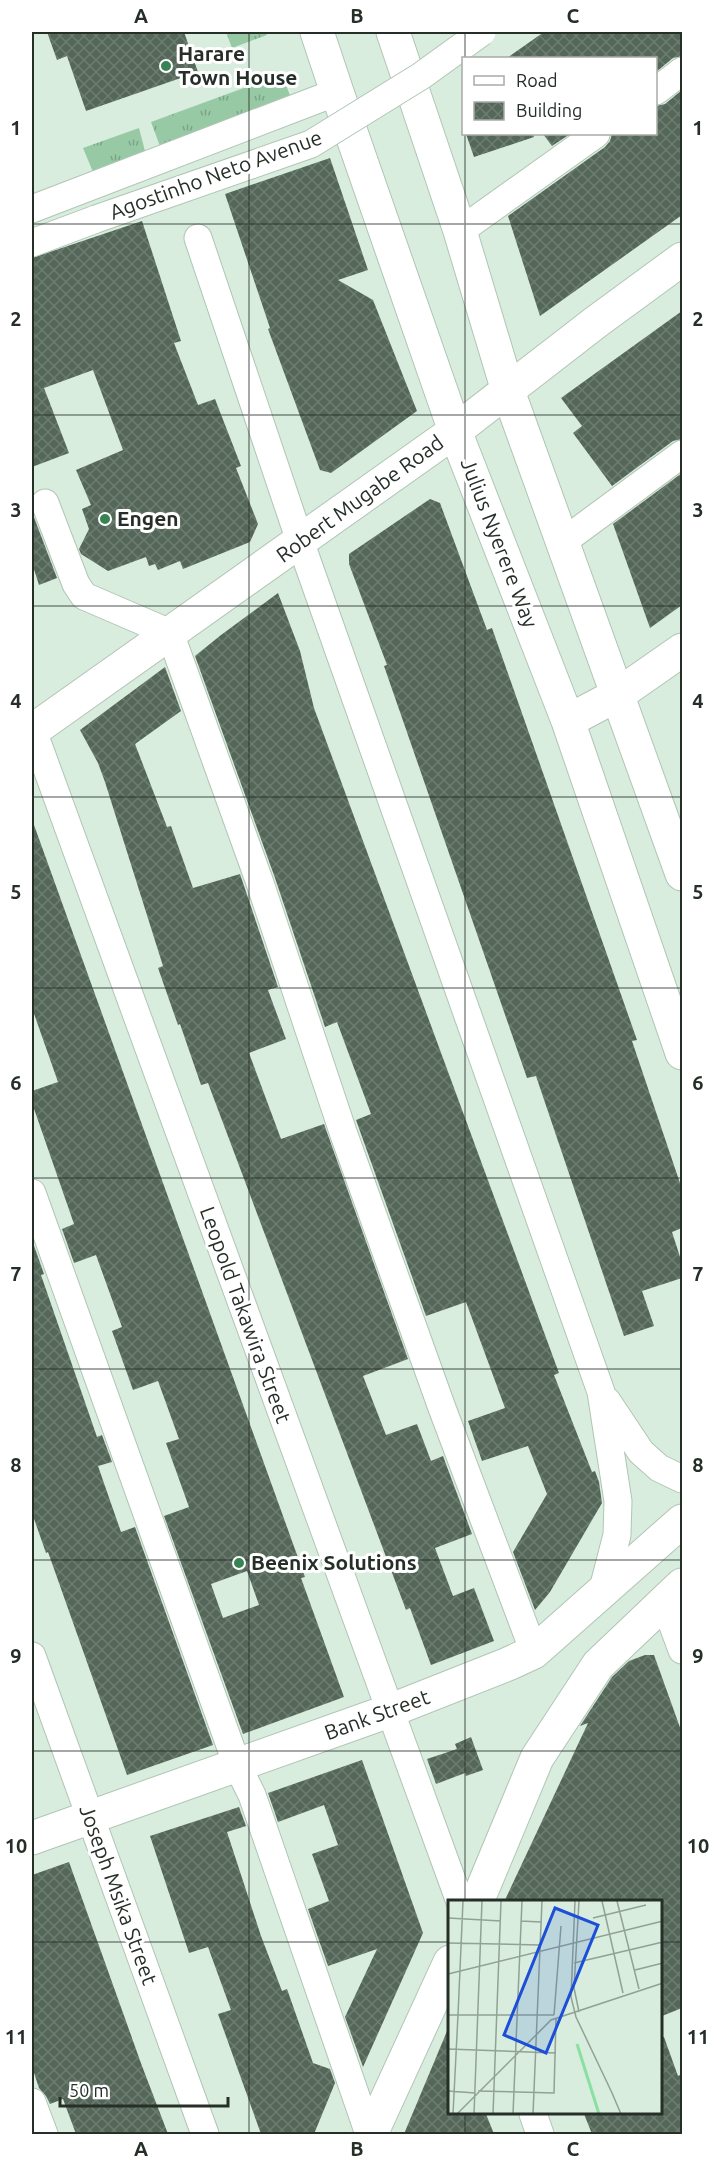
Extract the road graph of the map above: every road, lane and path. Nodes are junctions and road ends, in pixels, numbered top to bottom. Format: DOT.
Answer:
graph roads {
  1 [pos="317,32"];
  2 [pos="393,32"];
  3 [pos="482,32"];
  4 [pos="682,71"];
  5 [pos="657,90"];
  6 [pos="336,92"];
  7 [pos="595,135"];
  8 [pos="32,209"];
  9 [pos="460,231"];
  10 [pos="198,238"];
  11 [pos="32,243"];
  12 [pos="682,259"];
  13 [pos="508,391"];
  14 [pos="455,430"];
  15 [pos="682,454"];
  16 [pos="45,502"];
  17 [pos="300,541"];
  18 [pos="564,541"];
  19 [pos="170,633"];
  20 [pos="682,650"];
  21 [pos="619,694"];
  22 [pos="568,721"];
  23 [pos="32,730"];
  24 [pos="679,852"];
  25 [pos="682,1053"];
  26 [pos="32,1193"];
  27 [pos="601,1392"];
  28 [pos="682,1479"];
  29 [pos="682,1521"];
  30 [pos="603,1589"];
  31 [pos="673,1593"];
  32 [pos="682,1650"];
  33 [pos="534,1652"];
  34 [pos="32,1656"];
  35 [pos="389,1711"];
  36 [pos="237,1766"];
  37 [pos="89,1818"];
  38 [pos="32,1838"];
  39 [pos="459,1900"];
  40 [pos="478,1900"];
  41 [pos="448,1966"];
  42 [pos="32,2102"];
  43 [pos="533,2115"];
  44 [pos="44,2134"];
  45 [pos="205,2134"];
  46 [pos="370,2134"];
  47 [pos="540,2134"];
  1 -- 6 [label="main road, Julius Nyerere Way"];
  2 -- 9 [label="main road"];
  3 -- 11 [label="street, Agostinho Neto Avenue, bridge"];
  4 -- 5 [label="street"];
  6 -- 8 [label="street"];
  6 -- 14 [label="main road, Julius Nyerere Way"];
  7 -- 9 [label="street"];
  9 -- 13 [label="main road"];
  10 -- 17 [label="street"];
  12 -- 13 [label="main road, Robert Mugabe Road"];
  13 -- 14 [label="main road, Robert Mugabe Road"];
  13 -- 18 [label="main road"];
  14 -- 17 [label="main road, Robert Mugabe Road"];
  14 -- 22 [label="main road, Julius Nyerere Way"];
  15 -- 18 [label="street"];
  16 -- 19 [label="street"];
  17 -- 19 [label="main road, Robert Mugabe Road"];
  17 -- 27 [label="street"];
  18 -- 21 [label="main road"];
  19 -- 23 [label="main road, Robert Mugabe Road"];
  19 -- 33 [label="street"];
  20 -- 21 [label="main road"];
  21 -- 22 [label="main road"];
  21 -- 24 [label="main road"];
  22 -- 25 [label="main road, Julius Nyerere Way"];
  23 -- 35 [label="street, Leopold Takawira Street"];
  26 -- 36 [label="street"];
  27 -- 28 [label="street"];
  27 -- 30 [label="street"];
  29 -- 30 [label="main road, Bank Street"];
  30 -- 33 [label="main road, Bank Street"];
  31 -- 32 [label="street"];
  31 -- 40 [label="main road"];
  33 -- 35 [label="main road, Bank Street"];
  34 -- 37 [label="street, Joseph Msika Street"];
  35 -- 36 [label="main road, Bank Street"];
  35 -- 39 [label="street, Leopold Takawira Street"];
  36 -- 37 [label="main road, Bank Street"];
  36 -- 46 [label="street"];
  37 -- 38 [label="main road, Bank Street"];
  37 -- 45 [label="street, Joseph Msika Street"];
  41 -- 46 [label="main road"];
  42 -- 44 [label="street"];
  43 -- 47 [label="street"];
}
